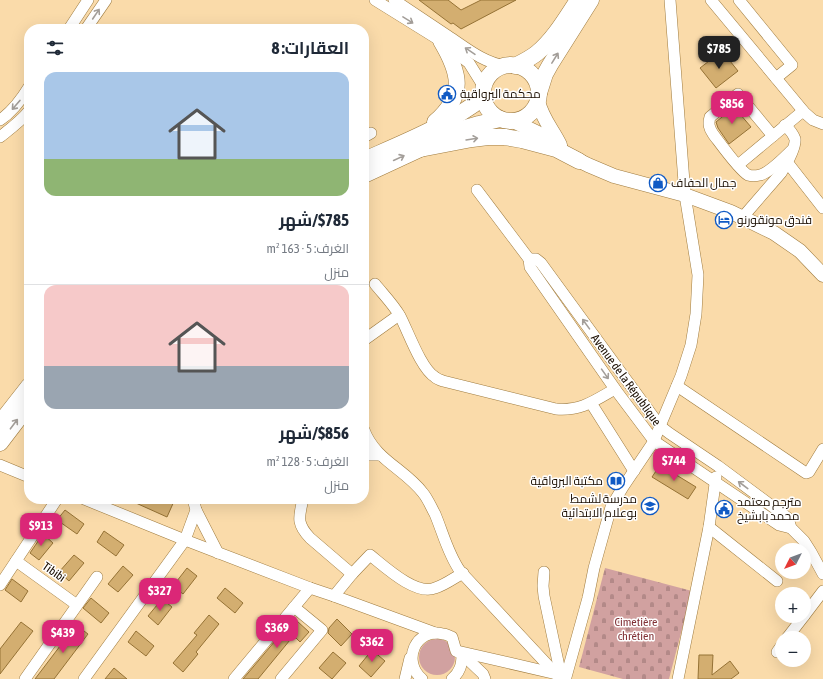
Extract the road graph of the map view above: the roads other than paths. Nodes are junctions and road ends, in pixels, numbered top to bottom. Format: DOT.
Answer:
graph roads {
  1 [pos="88,0"];
  2 [pos="106,0"];
  3 [pos="375,0"];
  4 [pos="394,0"];
  5 [pos="578,0"];
  6 [pos="591,0"];
  7 [pos="670,0"];
  8 [pos="711,0"];
  9 [pos="739,0"];
  10 [pos="72,24"];
  11 [pos="89,24"];
  12 [pos="441,41"];
  13 [pos="511,66"];
  14 [pos="776,78"];
  15 [pos="484,92"];
  16 [pos="24,94"];
  17 [pos="538,97"];
  18 [pos="803,111"];
  19 [pos="0,120"];
  20 [pos="24,120"];
  21 [pos="507,120"];
  22 [pos="823,124"];
  23 [pos="786,125"];
  24 [pos="772,136"];
  25 [pos="0,137"];
  26 [pos="420,142"];
  27 [pos="792,150"];
  28 [pos="564,153"];
  29 [pos="369,158"];
  30 [pos="579,161"];
  31 [pos="787,162"];
  32 [pos="738,165"];
  33 [pos="369,171"];
  34 [pos="477,190"];
  35 [pos="685,195"];
  36 [pos="823,208"];
  37 [pos="742,218"];
  38 [pos="529,259"];
  39 [pos="823,275"];
  40 [pos="375,284"];
  41 [pos="399,315"];
  42 [pos="369,336"];
  43 [pos="676,386"];
  44 [pos="615,388"];
  45 [pos="24,392"];
  46 [pos="591,403"];
  47 [pos="24,412"];
  48 [pos="0,423"];
  49 [pos="660,426"];
  50 [pos="369,440"];
  51 [pos="654,441"];
  52 [pos="0,443"];
  53 [pos="823,449"];
  54 [pos="369,455"];
  55 [pos="380,455"];
  56 [pos="0,465"];
  57 [pos="718,466"];
  58 [pos="634,471"];
  59 [pos="24,475"];
  60 [pos="716,482"];
  61 [pos="54,504"];
  62 [pos="96,504"];
  63 [pos="194,504"];
  64 [pos="302,504"];
  65 [pos="709,528"];
  66 [pos="791,528"];
  67 [pos="185,540"];
  68 [pos="218,553"];
  69 [pos="16,561"];
  70 [pos="544,572"];
  71 [pos="463,573"];
  72 [pos="352,574"];
  73 [pos="823,574"];
  74 [pos="97,577"];
  75 [pos="777,581"];
  76 [pos="0,585"];
  77 [pos="310,588"];
  78 [pos="823,591"];
  79 [pos="334,596"];
  80 [pos="77,605"];
  81 [pos="294,607"];
  82 [pos="811,607"];
  83 [pos="799,623"];
  84 [pos="792,631"];
  85 [pos="435,633"];
  86 [pos="413,650"];
  87 [pos="459,653"];
  88 [pos="487,658"];
  89 [pos="484,677"];
  90 [pos="564,677"];
  91 [pos="24,679"];
  92 [pos="84,679"];
  93 [pos="234,679"];
  94 [pos="281,679"];
  95 [pos="405,679"];
  96 [pos="422,679"];
  97 [pos="452,679"];
  98 [pos="678,679"];
  1 -- 10 [label="street"];
  11 -- 2 [label="street, one-way"];
  3 -- 12 [label="street, one-way"];
  13 -- 4 [label="street, one-way"];
  5 -- 13 [label="highway"];
  17 -- 6 [label="highway, one-way"];
  7 -- 35 [label="street"];
  8 -- 14 [label="street"];
  9 -- 14 [label="street"];
  12 -- 15 [label="street"];
  12 -- 26 [label="highway"];
  13 -- 15 [label="highway"];
  13 -- 17 [label="highway"];
  14 -- 18 [label="street"];
  15 -- 21 [label="highway"];
  15 -- 26 [label="highway"];
  16 -- 19 [label="street, one-way"];
  17 -- 21 [label="highway"];
  17 -- 28 [label="main road"];
  18 -- 22 [label="street"];
  18 -- 23 [label="street"];
  20 -- 25 [label="street"];
  21 -- 26 [label="highway"];
  21 -- 28 [label="main road"];
  23 -- 24 [label="street"];
  23 -- 27 [label="street"];
  24 -- 32 [label="street"];
  24 -- 32 [label="street"];
  26 -- 29 [label="highway"];
  26 -- 30 [label="highway, one-way"];
  33 -- 26 [label="highway, one-way"];
  27 -- 31 [label="street"];
  27 -- 32 [label="street"];
  28 -- 30 [label="main road"];
  30 -- 35 [label="main road"];
  31 -- 36 [label="street"];
  31 -- 37 [label="street"];
  34 -- 38 [label="street, Avenue de la République"];
  35 -- 37 [label="main road"];
  35 -- 43 [label="street"];
  37 -- 39 [label="main road"];
  38 -- 44 [label="street, Avenue de la République, one-way"];
  49 -- 38 [label="street, Avenue de la République, one-way"];
  40 -- 41 [label="street"];
  41 -- 42 [label="street"];
  41 -- 46 [label="street"];
  43 -- 49 [label="street"];
  43 -- 53 [label="street"];
  44 -- 46 [label="street"];
  44 -- 51 [label="street, Avenue de la République"];
  45 -- 48 [label="highway"];
  46 -- 58 [label="street"];
  52 -- 47 [label="highway, one-way"];
  49 -- 51 [label="street"];
  49 -- 57 [label="street, Avenue de la République"];
  50 -- 55 [label="street"];
  51 -- 58 [label="street"];
  51 -- 60 [label="street, Avenue de la République"];
  54 -- 55 [label="street"];
  55 -- 71 [label="street"];
  56 -- 59 [label="street"];
  57 -- 60 [label="street"];
  66 -- 57 [label="street, Avenue de la République, one-way"];
  58 -- 90 [label="street"];
  60 -- 65 [label="street"];
  60 -- 66 [label="street, Avenue de la République"];
  61 -- 69 [label="street"];
  62 -- 67 [label="street"];
  63 -- 67 [label="street"];
  63 -- 68 [label="street"];
  64 -- 72 [label="street"];
  65 -- 75 [label="street"];
  65 -- 98 [label="street"];
  66 -- 73 [label="street, Avenue de la République"];
  67 -- 68 [label="street"];
  67 -- 92 [label="street"];
  68 -- 77 [label="street"];
  69 -- 76 [label="street"];
  69 -- 80 [label="street, Tibibi"];
  70 -- 90 [label="street"];
  71 -- 72 [label="street"];
  71 -- 90 [label="street"];
  72 -- 79 [label="street"];
  74 -- 80 [label="street"];
  77 -- 79 [label="street"];
  77 -- 81 [label="street"];
  78 -- 82 [label="street"];
  79 -- 85 [label="street"];
  80 -- 91 [label="street"];
  81 -- 93 [label="street"];
  81 -- 94 [label="street"];
  83 -- 84 [label="street"];
  85 -- 86 [label="street"];
  85 -- 87 [label="street"];
  86 -- 95 [label="street"];
  86 -- 96 [label="street"];
  87 -- 88 [label="street"];
  87 -- 89 [label="street"];
  87 -- 97 [label="street"];
  88 -- 89 [label="street"];
  88 -- 90 [label="street"];
}
